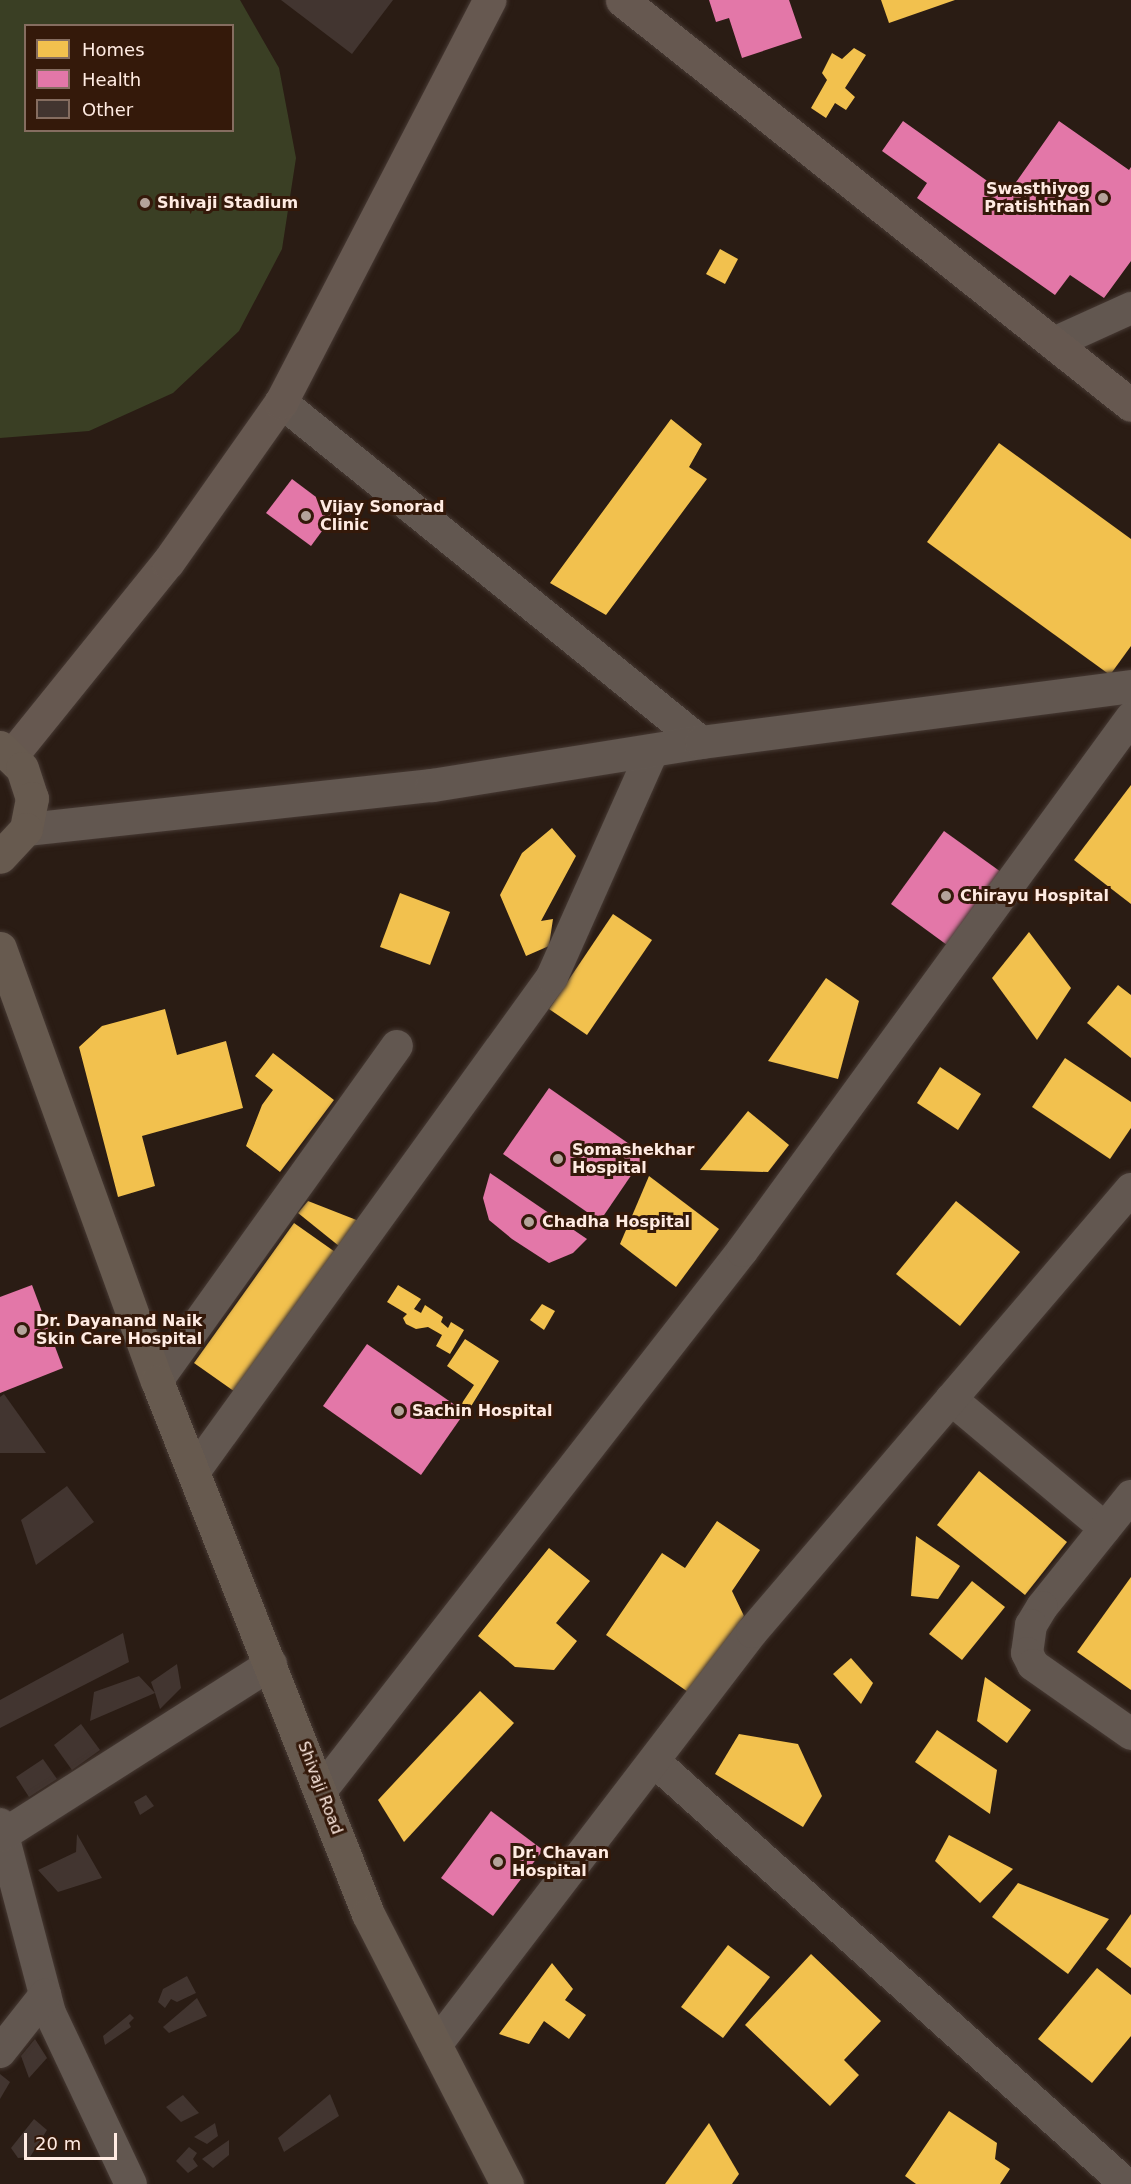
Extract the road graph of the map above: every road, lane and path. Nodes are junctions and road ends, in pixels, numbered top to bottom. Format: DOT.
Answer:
graph roads {
  1 [pos="489,0"];
  2 [pos="622,0"];
  3 [pos="1131,308"];
  4 [pos="1054,343"];
  5 [pos="281,402"];
  6 [pos="1131,405"];
  7 [pos="1131,686"];
  8 [pos="1131,718"];
  9 [pos="702,742"];
  10 [pos="653,750"];
  11 [pos="6,751"];
  12 [pos="26,829"];
  13 [pos="0,857"];
  14 [pos="0,948"];
  15 [pos="397,1046"];
  16 [pos="1131,1189"];
  17 [pos="158,1381"];
  18 [pos="951,1399"];
  19 [pos="194,1472"];
  20 [pos="1131,1496"];
  21 [pos="1105,1527"];
  22 [pos="271,1664"];
  23 [pos="1131,1734"];
  24 [pos="654,1761"];
  25 [pos="321,1791"];
  26 [pos="1,1829"];
  27 [pos="45,1995"];
  28 [pos="436,2045"];
  29 [pos="0,2052"];
  30 [pos="130,2184"];
  31 [pos="507,2184"];
  32 [pos="1126,2184"];
  1 -- 5 [label="main road"];
  2 -- 4 [label="main road"];
  3 -- 4 [label="street"];
  4 -- 6 [label="main road"];
  5 -- 9 [label="street"];
  5 -- 11 [label="main road"];
  7 -- 9 [label="street"];
  8 -- 25 [label="street"];
  9 -- 10 [label="street"];
  10 -- 12 [label="street"];
  10 -- 19 [label="street"];
  11 -- 12 [label="main road"];
  12 -- 13 [label="main road"];
  14 -- 17 [label="main road, Shivaji Road"];
  15 -- 17 [label="street"];
  16 -- 18 [label="street"];
  17 -- 19 [label="main road, Shivaji Road"];
  18 -- 21 [label="street"];
  18 -- 24 [label="street"];
  19 -- 22 [label="main road, Shivaji Road"];
  20 -- 21 [label="street"];
  21 -- 23 [label="street"];
  22 -- 25 [label="main road, Shivaji Road"];
  22 -- 26 [label="street"];
  24 -- 28 [label="street"];
  24 -- 32 [label="street"];
  25 -- 28 [label="main road, Shivaji Road"];
  26 -- 27 [label="street"];
  27 -- 29 [label="street"];
  27 -- 30 [label="street"];
  28 -- 31 [label="main road, Shivaji Road"];
}
